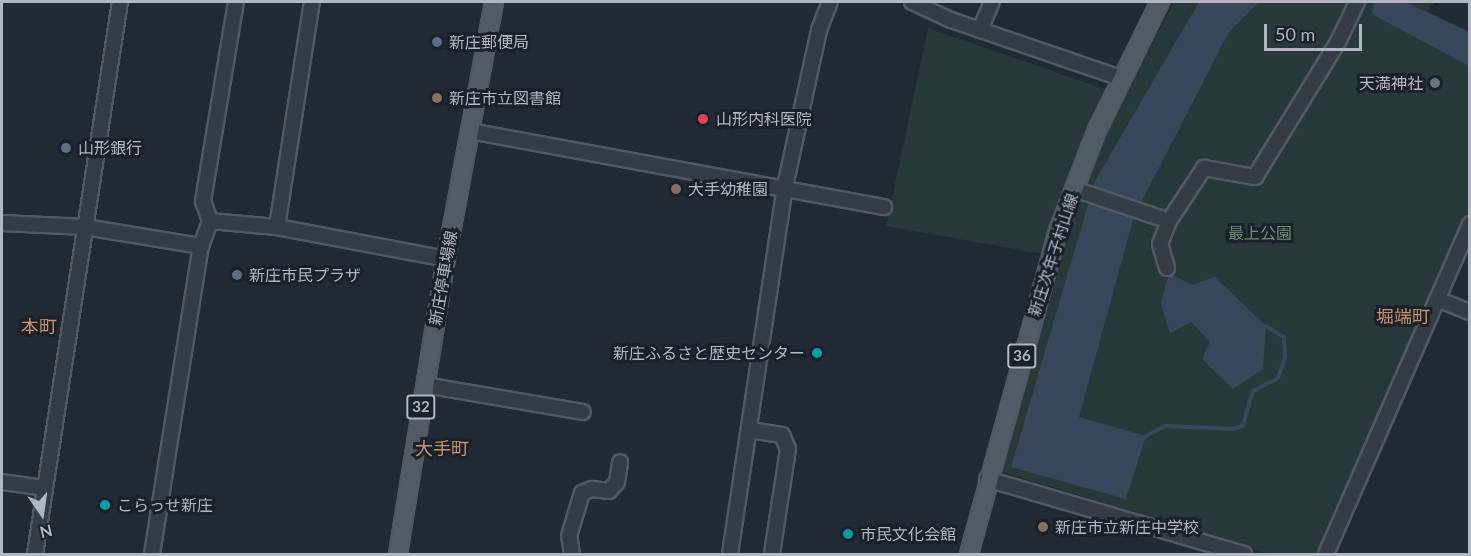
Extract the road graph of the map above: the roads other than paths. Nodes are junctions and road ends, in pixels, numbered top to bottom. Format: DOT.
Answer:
graph roads {
  1 [pos="120,2"];
  2 [pos="236,2"];
  3 [pos="312,2"];
  4 [pos="494,2"];
  5 [pos="830,2"];
  6 [pos="912,2"];
  7 [pos="992,2"];
  8 [pos="1160,2"];
  9 [pos="1357,2"];
  10 [pos="980,30"];
  11 [pos="1120,78"];
  12 [pos="469,131"];
  13 [pos="1074,189"];
  14 [pos="784,191"];
  15 [pos="884,207"];
  16 [pos="1169,220"];
  17 [pos="210,221"];
  18 [pos="2,223"];
  19 [pos="1470,224"];
  20 [pos="85,227"];
  21 [pos="277,227"];
  22 [pos="201,246"];
  23 [pos="446,259"];
  24 [pos="1167,268"];
  25 [pos="1437,299"];
  26 [pos="1470,312"];
  27 [pos="425,385"];
  28 [pos="583,412"];
  29 [pos="750,430"];
  30 [pos="620,462"];
  31 [pos="987,479"];
  32 [pos="2,483"];
  33 [pos="45,488"];
  34 [pos="34,555"];
  35 [pos="152,555"];
  36 [pos="398,555"];
  37 [pos="572,555"];
  38 [pos="730,555"];
  39 [pos="772,555"];
  40 [pos="969,555"];
  41 [pos="1244,555"];
  42 [pos="1326,555"];
  1 -- 20 [label="street"];
  2 -- 17 [label="street"];
  3 -- 21 [label="street"];
  4 -- 12 [label="main road, 新庄停車場線 / 32"];
  5 -- 14 [label="street"];
  6 -- 10 [label="street"];
  7 -- 10 [label="street"];
  8 -- 11 [label="main road, 新庄次年子村山線 / 36"];
  9 -- 16 [label="street"];
  10 -- 11 [label="street"];
  11 -- 13 [label="main road, 新庄次年子村山線 / 36"];
  12 -- 14 [label="street"];
  12 -- 23 [label="main road, 新庄停車場線 / 32"];
  13 -- 16 [label="street"];
  13 -- 31 [label="main road, 新庄次年子村山線 / 36"];
  14 -- 15 [label="street"];
  14 -- 29 [label="street"];
  16 -- 24 [label="street"];
  17 -- 21 [label="street"];
  17 -- 22 [label="street"];
  18 -- 20 [label="street"];
  19 -- 25 [label="street"];
  20 -- 22 [label="street"];
  20 -- 33 [label="street"];
  21 -- 23 [label="street"];
  22 -- 35 [label="street"];
  23 -- 27 [label="main road, 新庄停車場線 / 32"];
  25 -- 26 [label="street"];
  25 -- 42 [label="street"];
  27 -- 28 [label="street"];
  27 -- 36 [label="main road, 新庄停車場線 / 32"];
  29 -- 38 [label="street"];
  29 -- 39 [label="street"];
  30 -- 37 [label="street"];
  31 -- 40 [label="main road, 新庄次年子村山線 / 36"];
  31 -- 41 [label="street"];
  32 -- 33 [label="street"];
  33 -- 34 [label="street"];
}
